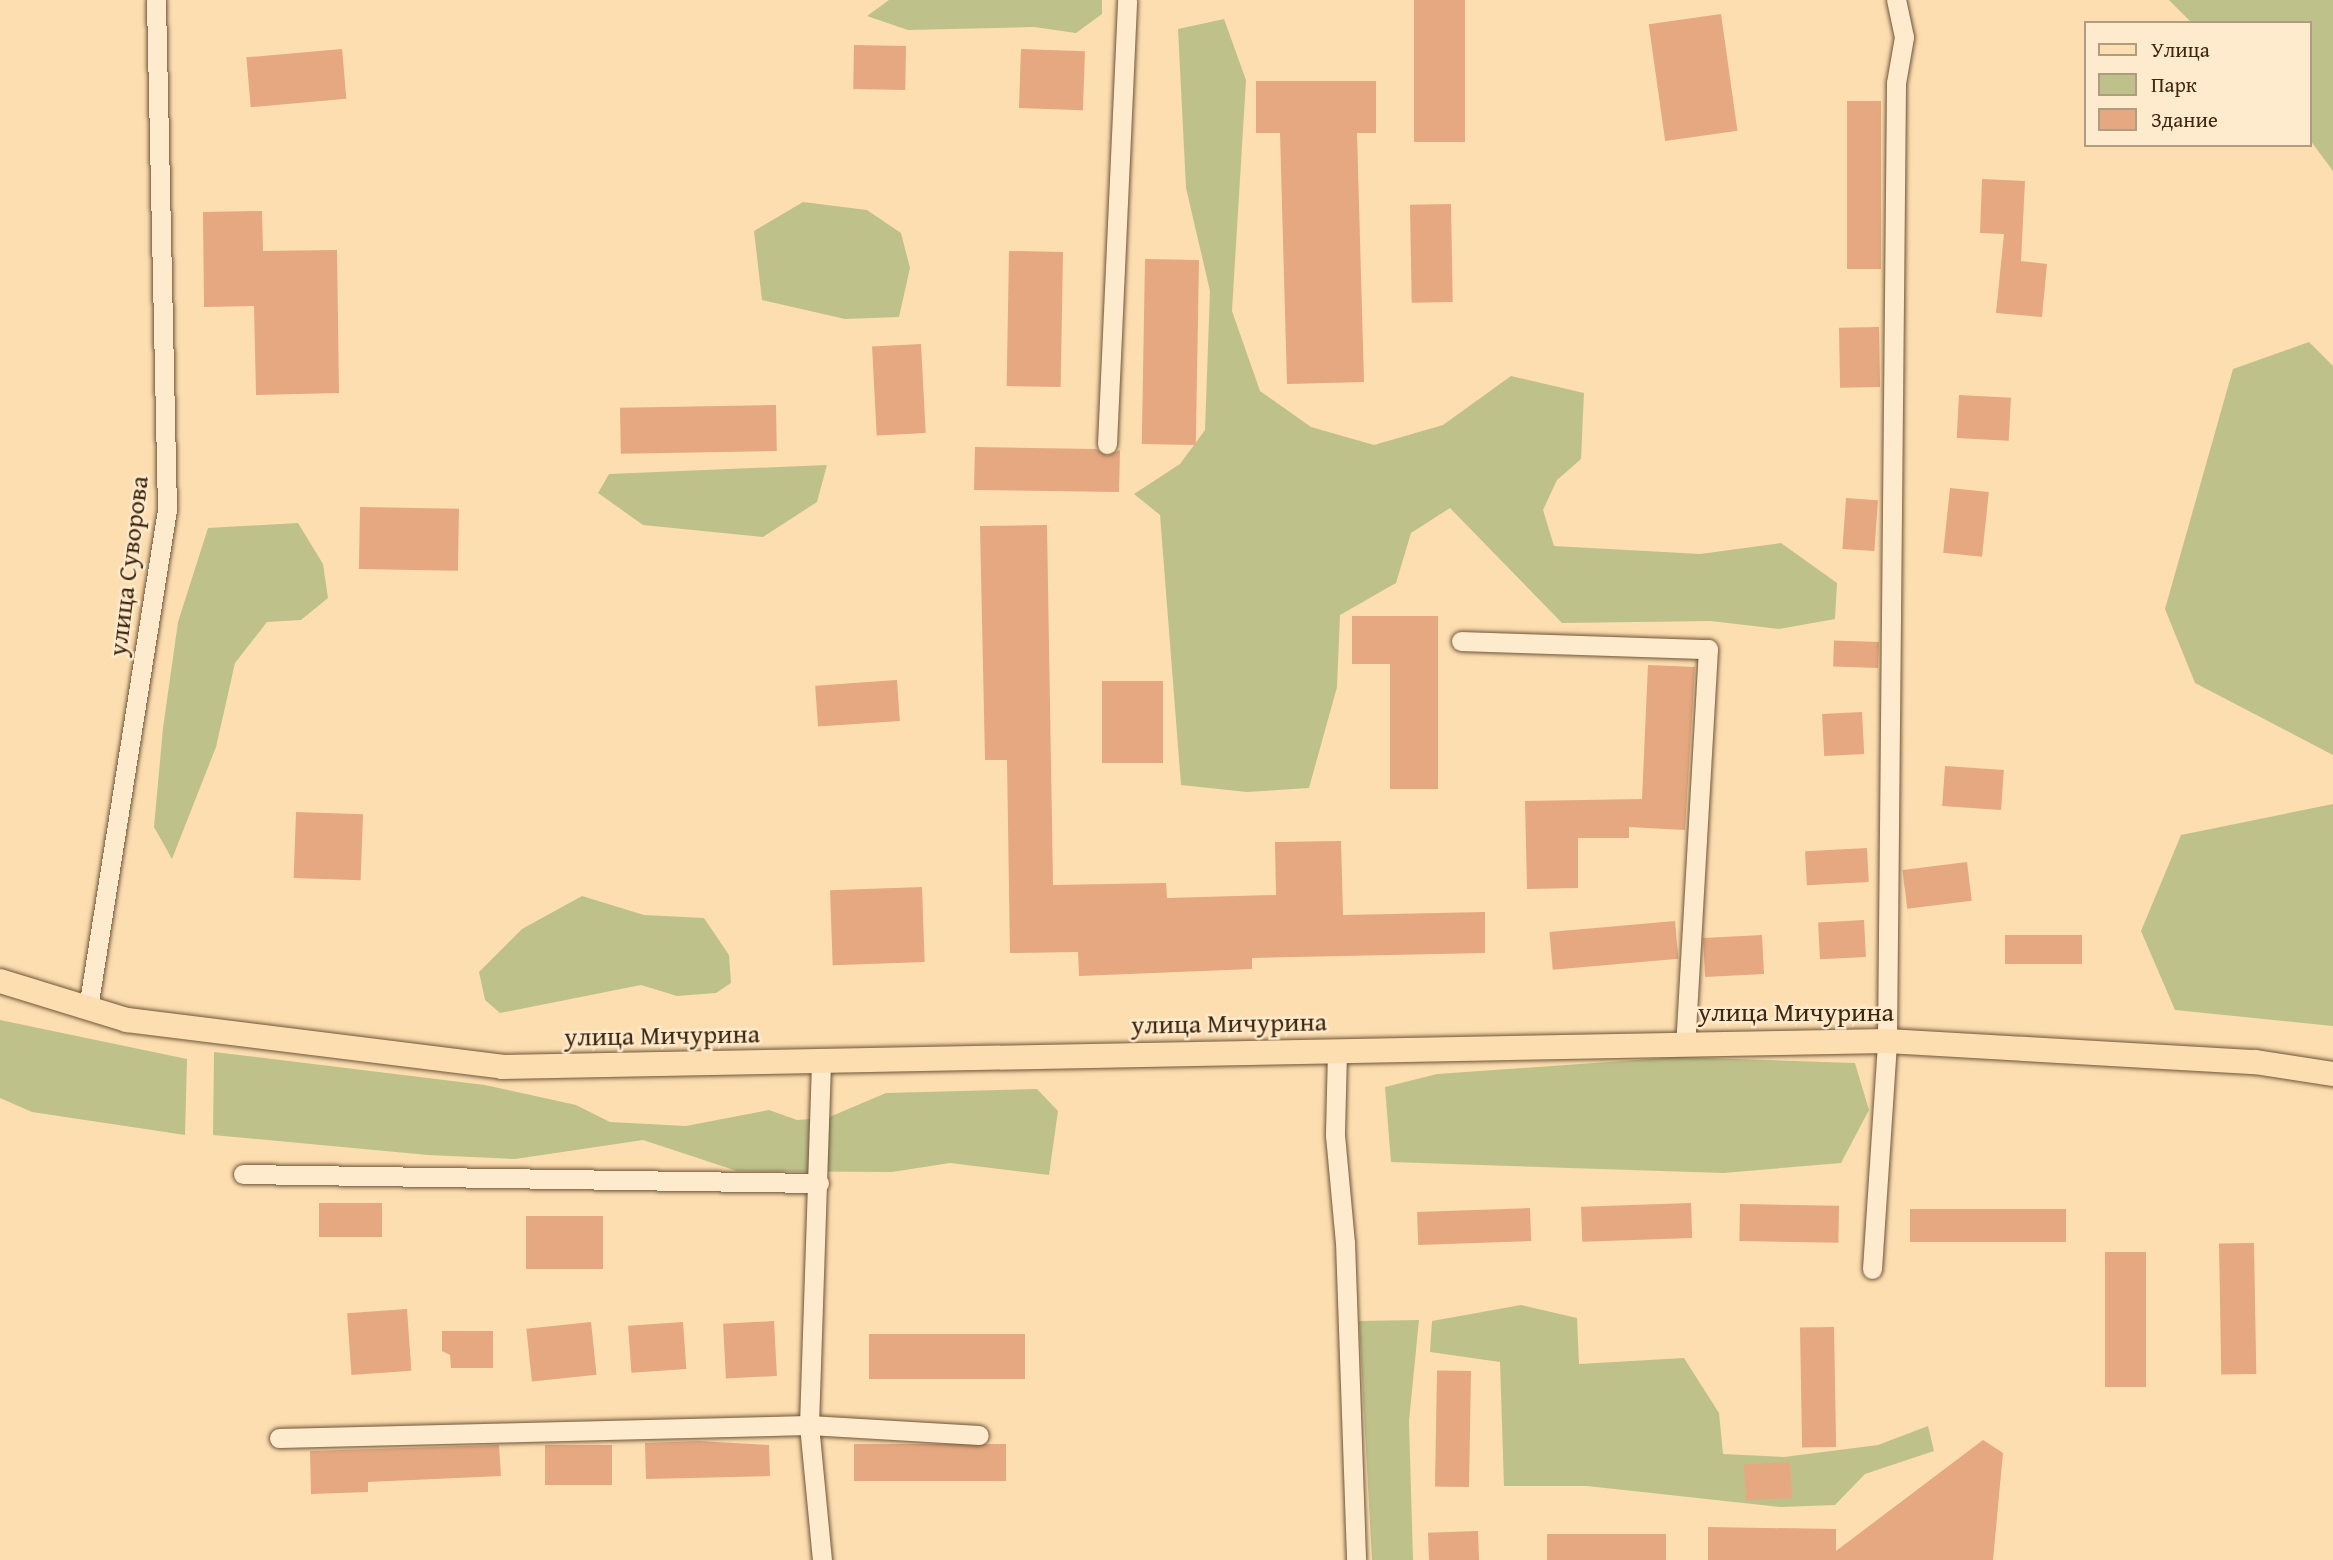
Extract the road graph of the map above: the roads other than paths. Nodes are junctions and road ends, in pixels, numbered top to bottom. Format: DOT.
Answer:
graph roads {
  1 [pos="156,0"];
  2 [pos="1127,0"];
  3 [pos="1896,0"];
  4 [pos="1107,444"];
  5 [pos="1461,641"];
  6 [pos="0,981"];
  7 [pos="88,1008"];
  8 [pos="1887,1041"];
  9 [pos="1685,1043"];
  10 [pos="1337,1051"];
  11 [pos="821,1063"];
  12 [pos="2333,1074"];
  13 [pos="243,1174"];
  14 [pos="819,1183"];
  15 [pos="1872,1269"];
  16 [pos="809,1425"];
  17 [pos="979,1435"];
  18 [pos="279,1438"];
  19 [pos="822,1560"];
  20 [pos="1356,1560"];
  1 -- 7 [label="street, улица Суворова"];
  2 -- 4 [label="street"];
  3 -- 8 [label="street"];
  5 -- 9 [label="street"];
  6 -- 7 [label="main road, улица Мичурина"];
  7 -- 11 [label="main road, улица Мичурина"];
  8 -- 9 [label="main road, улица Мичурина"];
  8 -- 12 [label="main road, улица Мичурина"];
  8 -- 15 [label="street"];
  9 -- 10 [label="main road, улица Мичурина"];
  10 -- 11 [label="main road, улица Мичурина"];
  10 -- 20 [label="street"];
  11 -- 14 [label="street"];
  13 -- 14 [label="street"];
  14 -- 16 [label="street"];
  16 -- 17 [label="street"];
  16 -- 18 [label="street"];
  16 -- 19 [label="street"];
}
